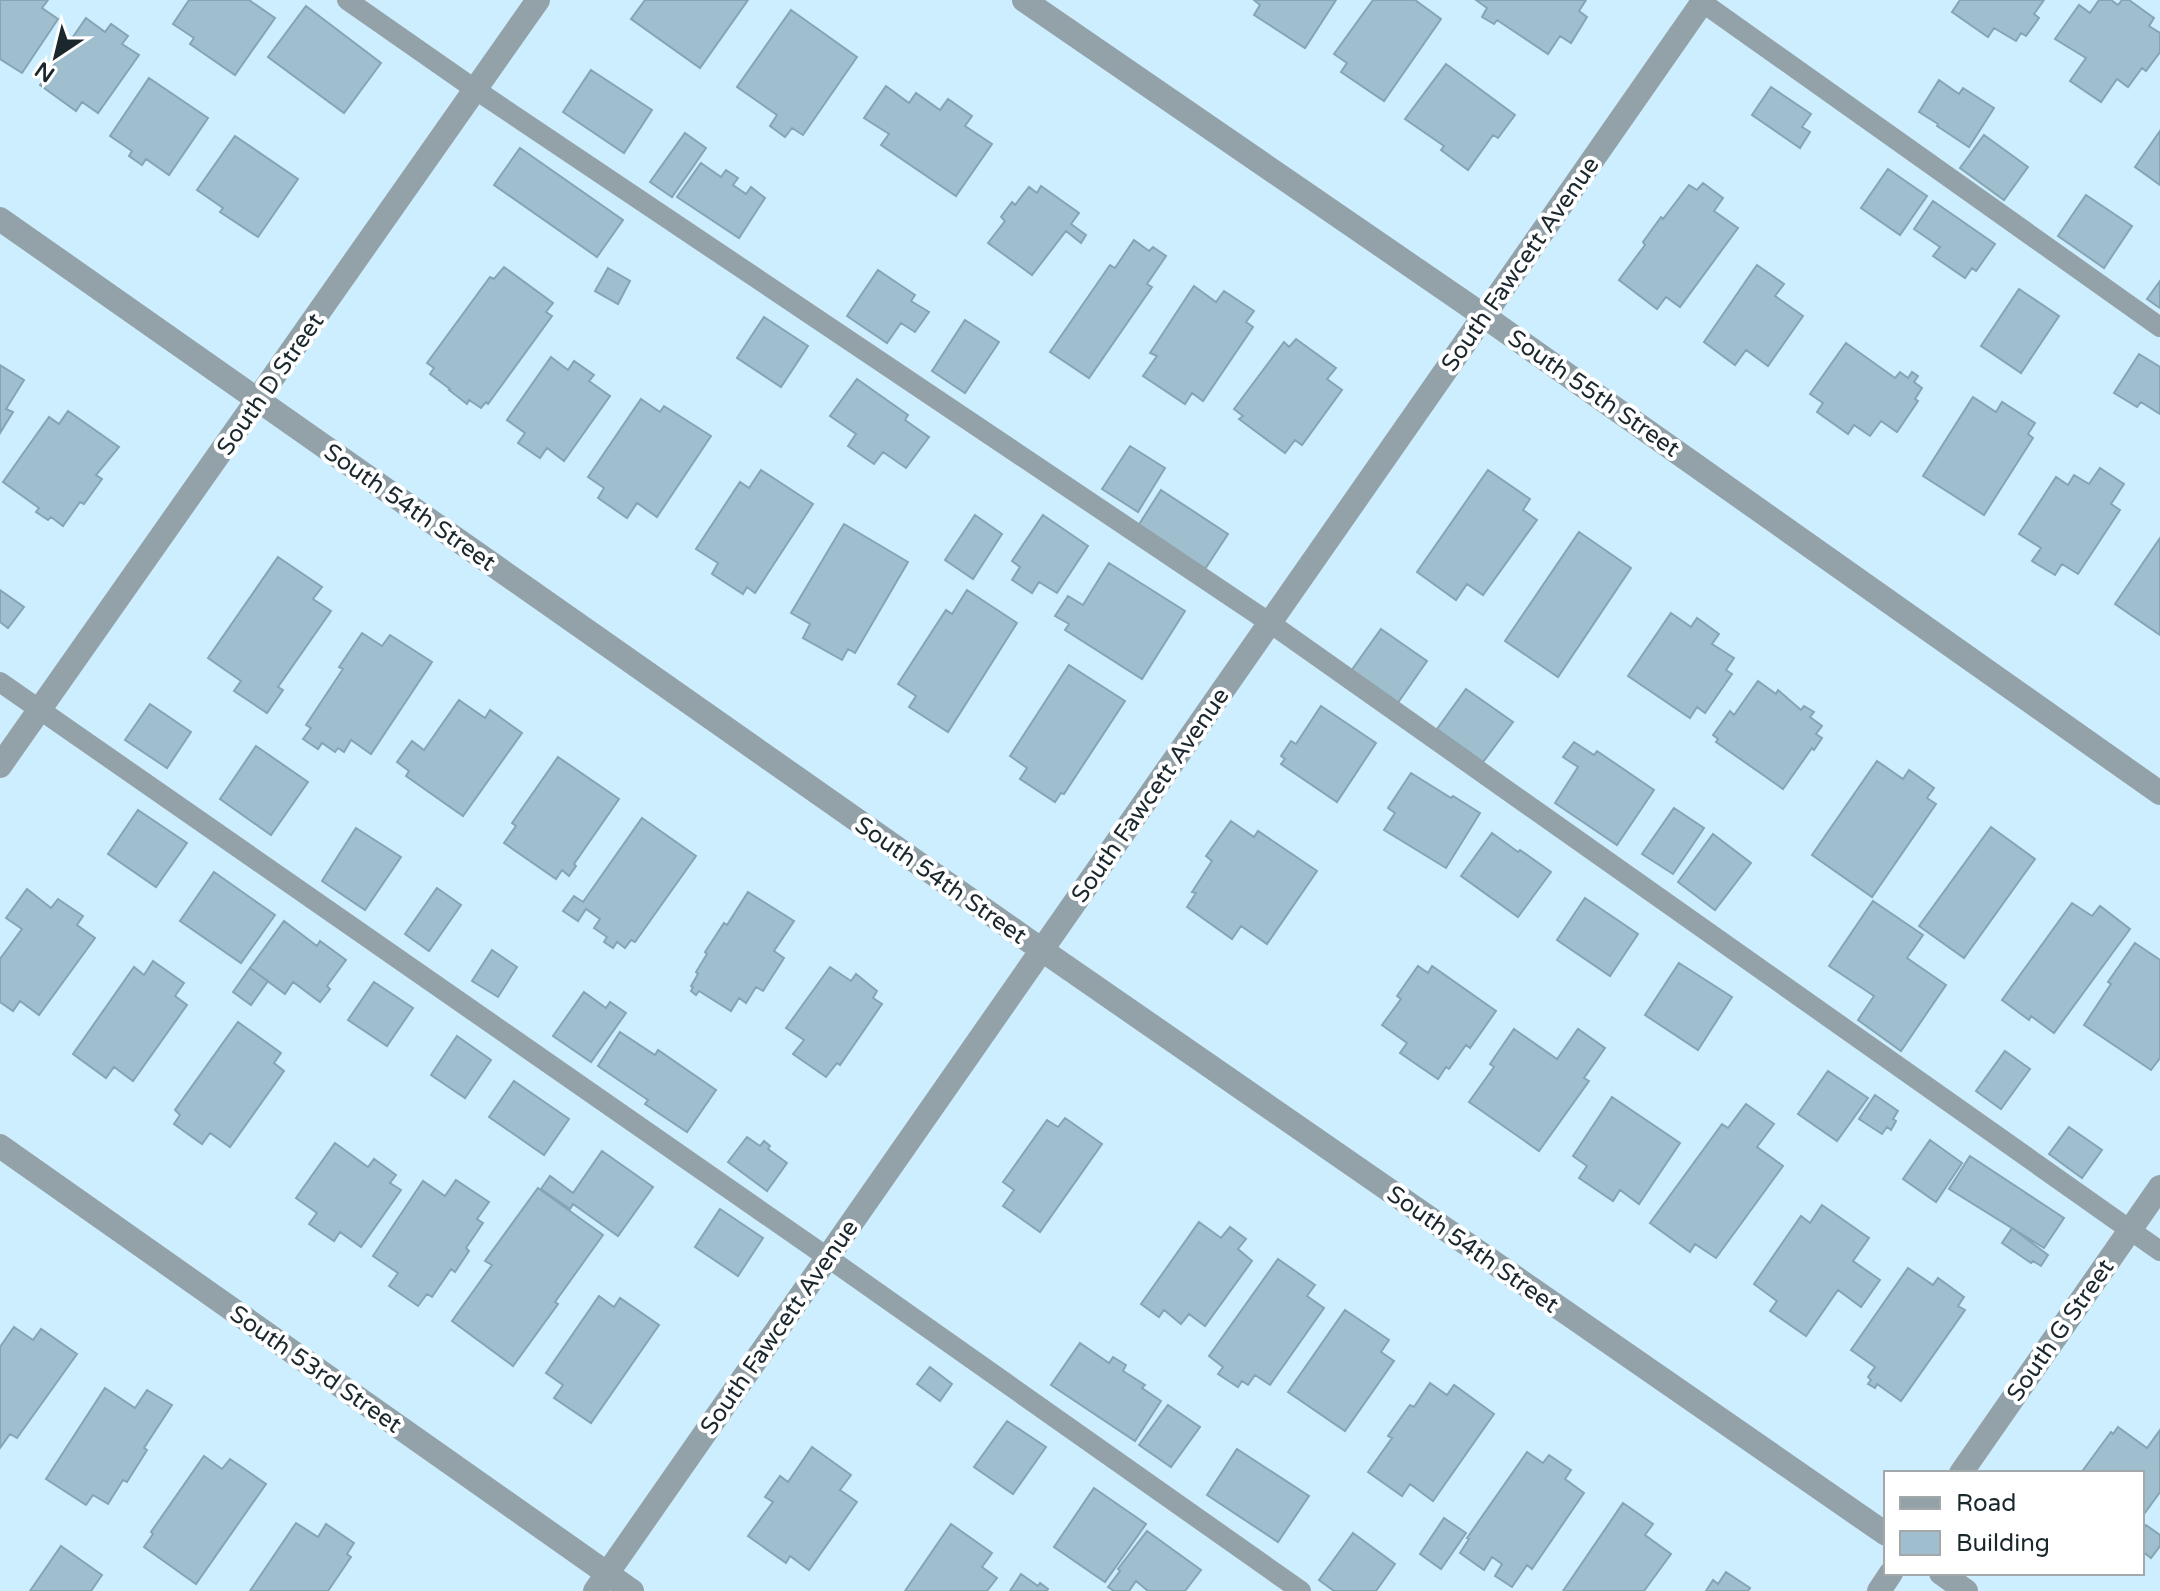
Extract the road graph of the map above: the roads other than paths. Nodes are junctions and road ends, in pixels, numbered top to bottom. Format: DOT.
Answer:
graph roads {
  1 [pos="347,0"];
  2 [pos="538,0"];
  3 [pos="1024,0"];
  4 [pos="1702,1"];
  5 [pos="476,90"];
  6 [pos="0,219"];
  7 [pos="1484,316"];
  8 [pos="2160,327"];
  9 [pos="258,401"];
  10 [pos="1270,623"];
  11 [pos="0,682"];
  12 [pos="39,709"];
  13 [pos="0,766"];
  14 [pos="2160,793"];
  15 [pos="1042,950"];
  16 [pos="0,1146"];
  17 [pos="2160,1187"];
  18 [pos="2130,1230"];
  19 [pos="2160,1251"];
  20 [pos="827,1257"];
  21 [pos="1962,1471"];
  22 [pos="1884,1533"];
  23 [pos="1944,1575"];
  24 [pos="601,1582"];
  25 [pos="632,1591"];
  26 [pos="1301,1591"];
  27 [pos="1966,1591"];
  1 -- 5 [label="lane"];
  2 -- 5 [label="street, South D Street"];
  3 -- 7 [label="street, South 55th Street"];
  4 -- 7 [label="street, South Fawcett Avenue"];
  4 -- 8 [label="lane"];
  5 -- 9 [label="street, South D Street"];
  5 -- 10 [label="lane"];
  6 -- 9 [label="street, South 54th Street"];
  7 -- 10 [label="street, South Fawcett Avenue"];
  7 -- 14 [label="street, South 55th Street"];
  9 -- 12 [label="street, South D Street"];
  9 -- 15 [label="street, South 54th Street"];
  10 -- 15 [label="street, South Fawcett Avenue"];
  10 -- 18 [label="lane"];
  11 -- 12 [label="lane"];
  12 -- 13 [label="street, South D Street"];
  12 -- 20 [label="lane"];
  15 -- 20 [label="street, South Fawcett Avenue"];
  15 -- 22 [label="street, South 54th Street"];
  16 -- 24 [label="street, South 53rd Street"];
  17 -- 18 [label="street, South G Street"];
  18 -- 19 [label="lane"];
  18 -- 21 [label="street, South G Street"];
  20 -- 24 [label="street, South Fawcett Avenue"];
  20 -- 26 [label="lane"];
  23 -- 27 [label="street"];
  24 -- 25 [label="street, South 53rd Street"];
}
